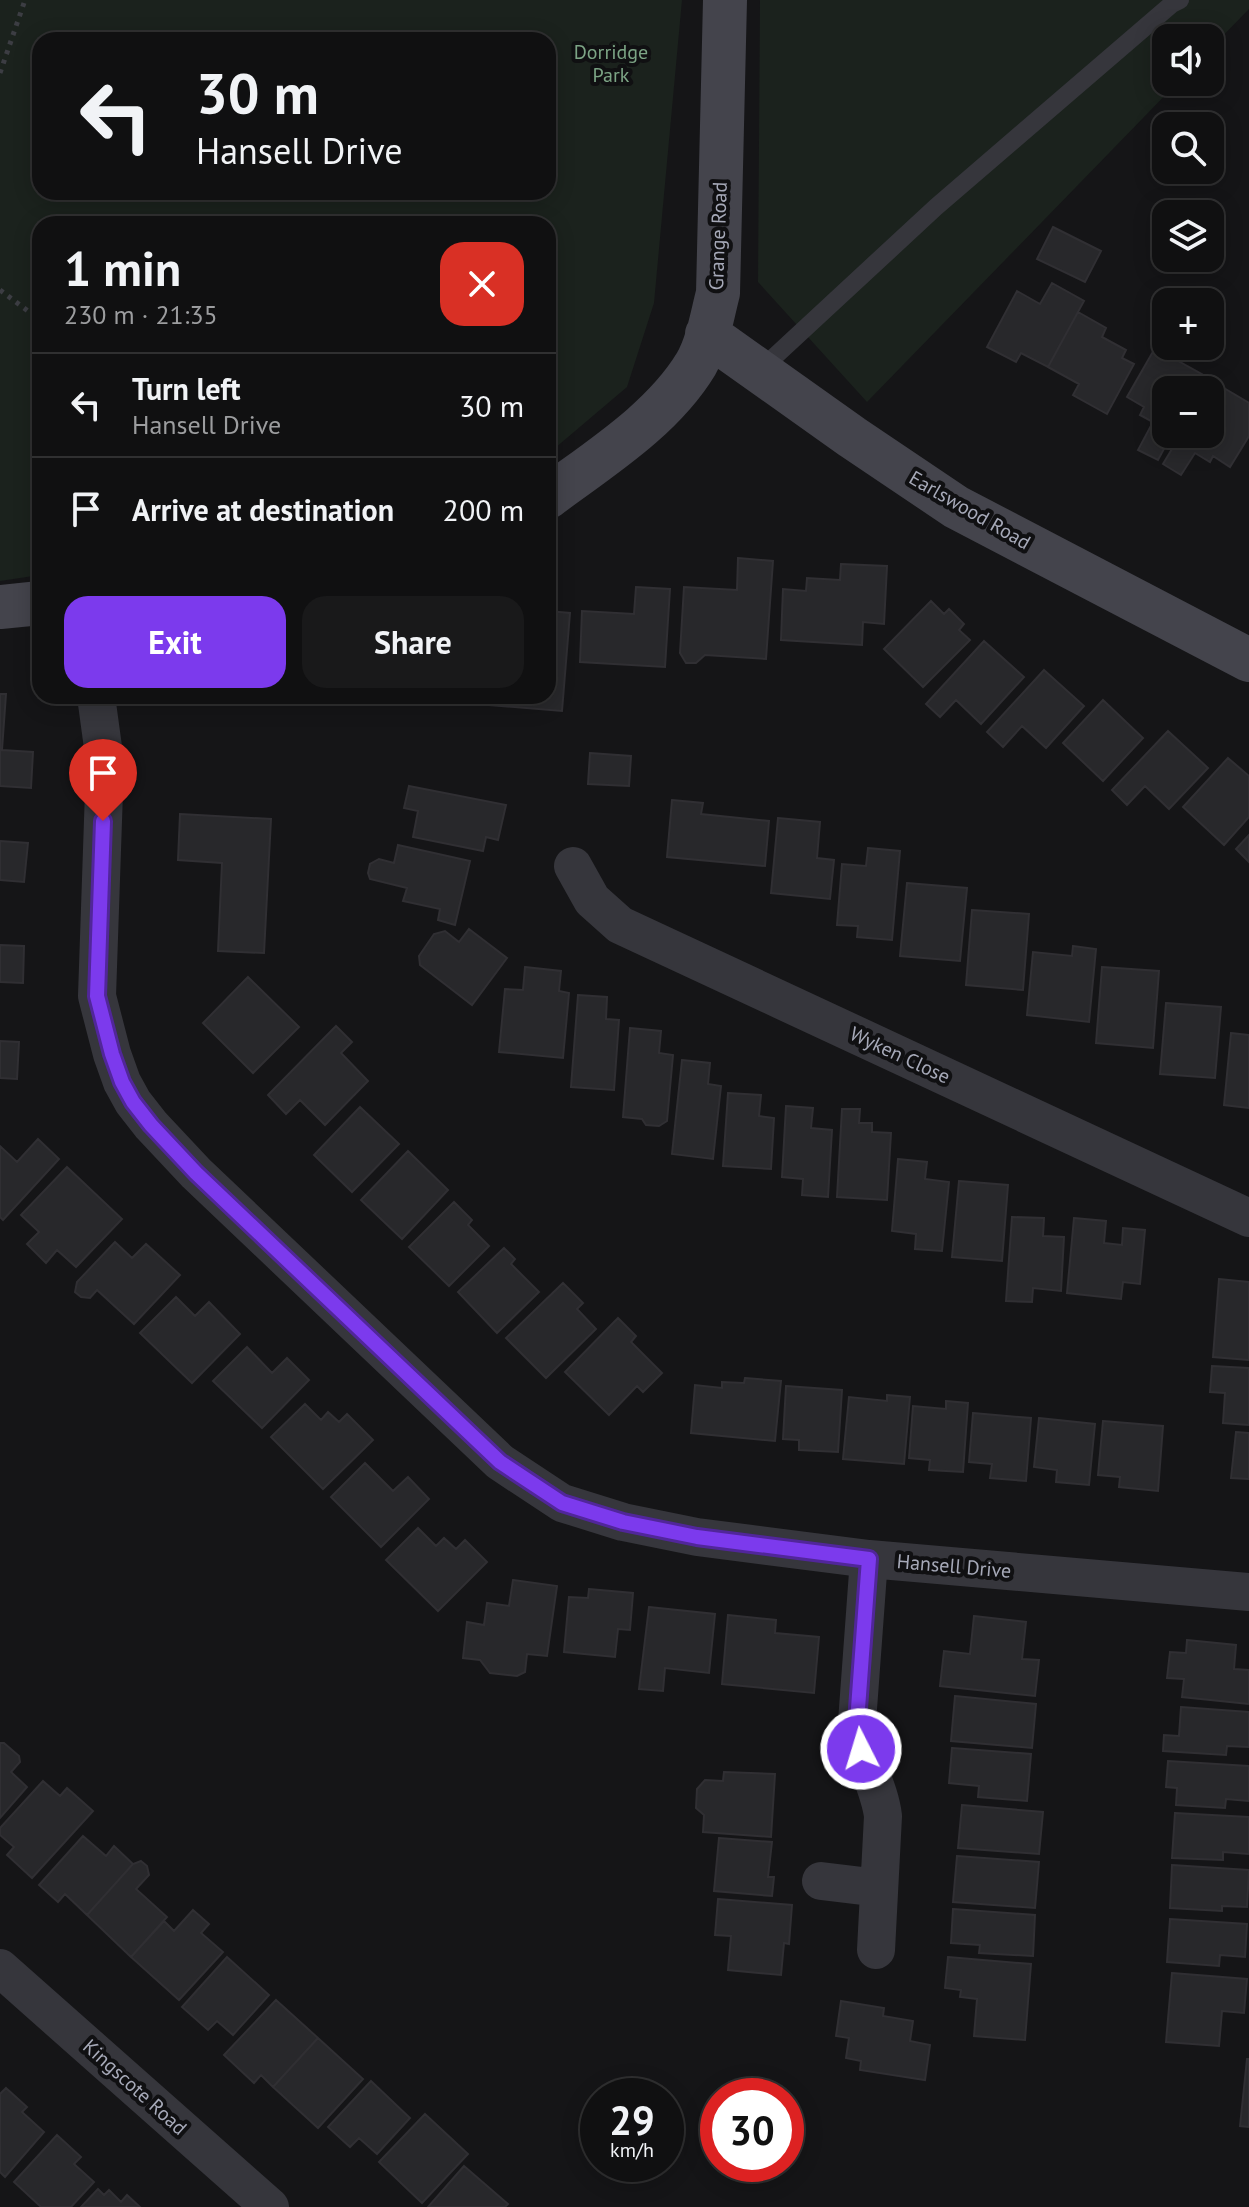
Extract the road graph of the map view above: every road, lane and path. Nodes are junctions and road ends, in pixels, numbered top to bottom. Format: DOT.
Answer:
graph roads {
  1 [pos="25,0"];
  2 [pos="725,0"];
  3 [pos="1180,0"];
  4 [pos="0,73"];
  5 [pos="0,290"];
  6 [pos="32,314"];
  7 [pos="707,334"];
  8 [pos="759,371"];
  9 [pos="556,491"];
  10 [pos="32,604"];
  11 [pos="0,607"];
  12 [pos="1249,660"];
  13 [pos="97,704"];
  14 [pos="573,866"];
  15 [pos="1249,1218"];
  16 [pos="869,1559"];
  17 [pos="1249,1592"];
  18 [pos="821,1881"];
  19 [pos="879,1888"];
  20 [pos="876,1950"];
  21 [pos="0,1968"];
  22 [pos="270,2207"];
  1 -- 4 [label="path"];
  2 -- 7 [label="street, Grange Road"];
  3 -- 8 [label="lane"];
  5 -- 6 [label="path"];
  7 -- 8 [label="street, Earlswood Road"];
  7 -- 9 [label="street, Grange Road"];
  8 -- 12 [label="street, Earlswood Road"];
  10 -- 11 [label="street"];
  13 -- 16 [label="street, Hansell Drive"];
  14 -- 15 [label="street, Wyken Close"];
  16 -- 17 [label="street, Hansell Drive"];
  16 -- 19 [label="street"];
  18 -- 19 [label="street"];
  19 -- 20 [label="street"];
  21 -- 22 [label="street, Kingscote Road"];
}
